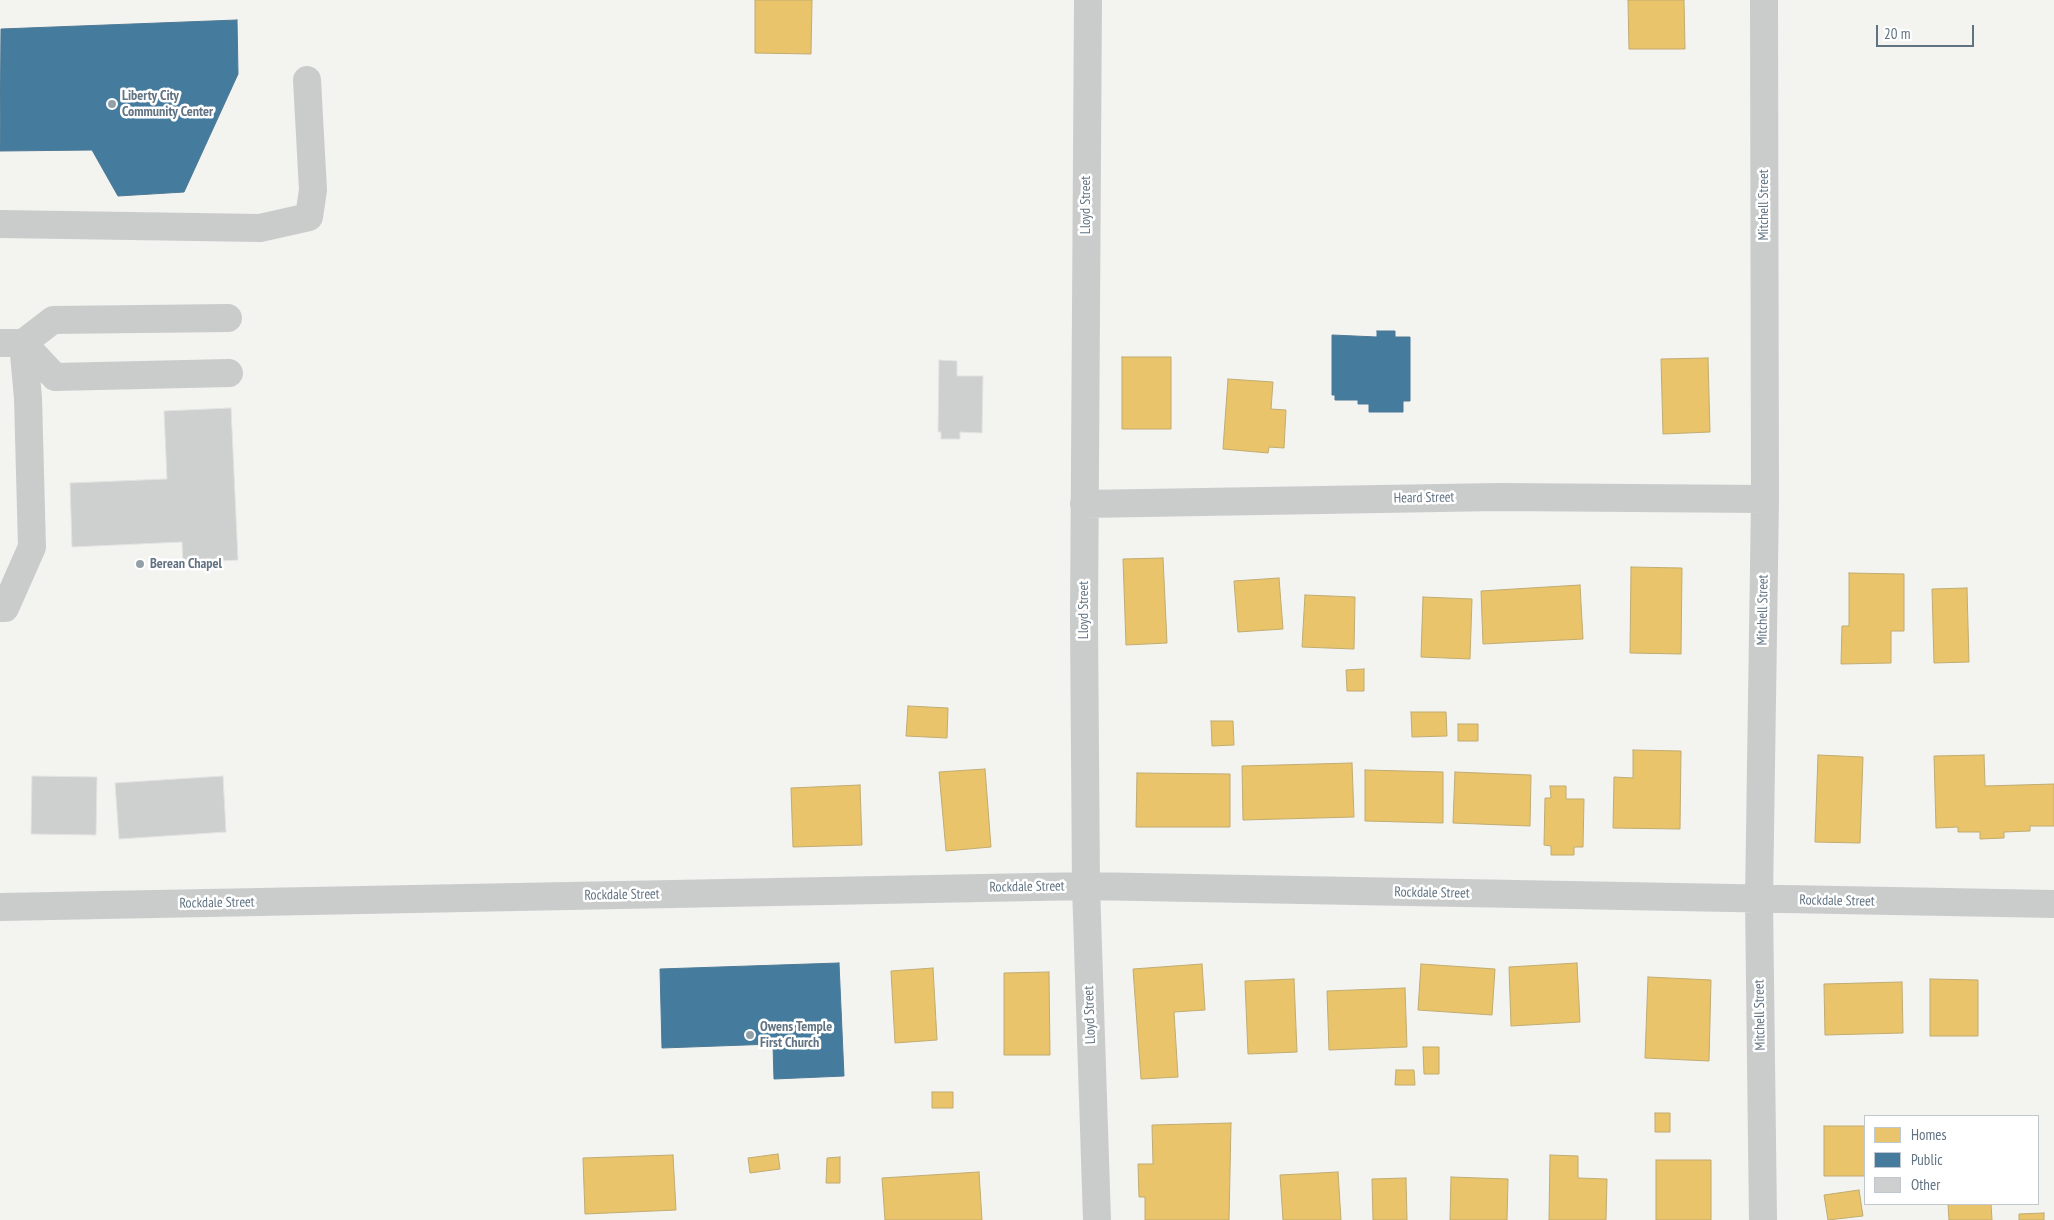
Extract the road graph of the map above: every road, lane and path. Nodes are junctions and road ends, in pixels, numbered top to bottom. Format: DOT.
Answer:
graph roads {
  1 [pos="1088,0"];
  2 [pos="1764,0"];
  3 [pos="306,80"];
  4 [pos="0,224"];
  5 [pos="228,318"];
  6 [pos="11,343"];
  7 [pos="229,373"];
  8 [pos="1765,499"];
  9 [pos="1084,504"];
  10 [pos="0,608"];
  11 [pos="1086,886"];
  12 [pos="1759,900"];
  13 [pos="2054,904"];
  14 [pos="0,907"];
  15 [pos="1097,1220"];
  16 [pos="1763,1220"];
  1 -- 9 [label="street, Lloyd Street"];
  2 -- 8 [label="street, Mitchell Street"];
  3 -- 4 [label="street"];
  5 -- 6 [label="street"];
  6 -- 7 [label="street"];
  6 -- 10 [label="street"];
  8 -- 9 [label="street, Heard Street"];
  8 -- 12 [label="street, Mitchell Street"];
  9 -- 11 [label="street, Lloyd Street"];
  11 -- 12 [label="street, Rockdale Street"];
  11 -- 14 [label="street, Rockdale Street"];
  11 -- 15 [label="street, Lloyd Street"];
  12 -- 13 [label="street, Rockdale Street"];
  12 -- 16 [label="street, Mitchell Street"];
}
